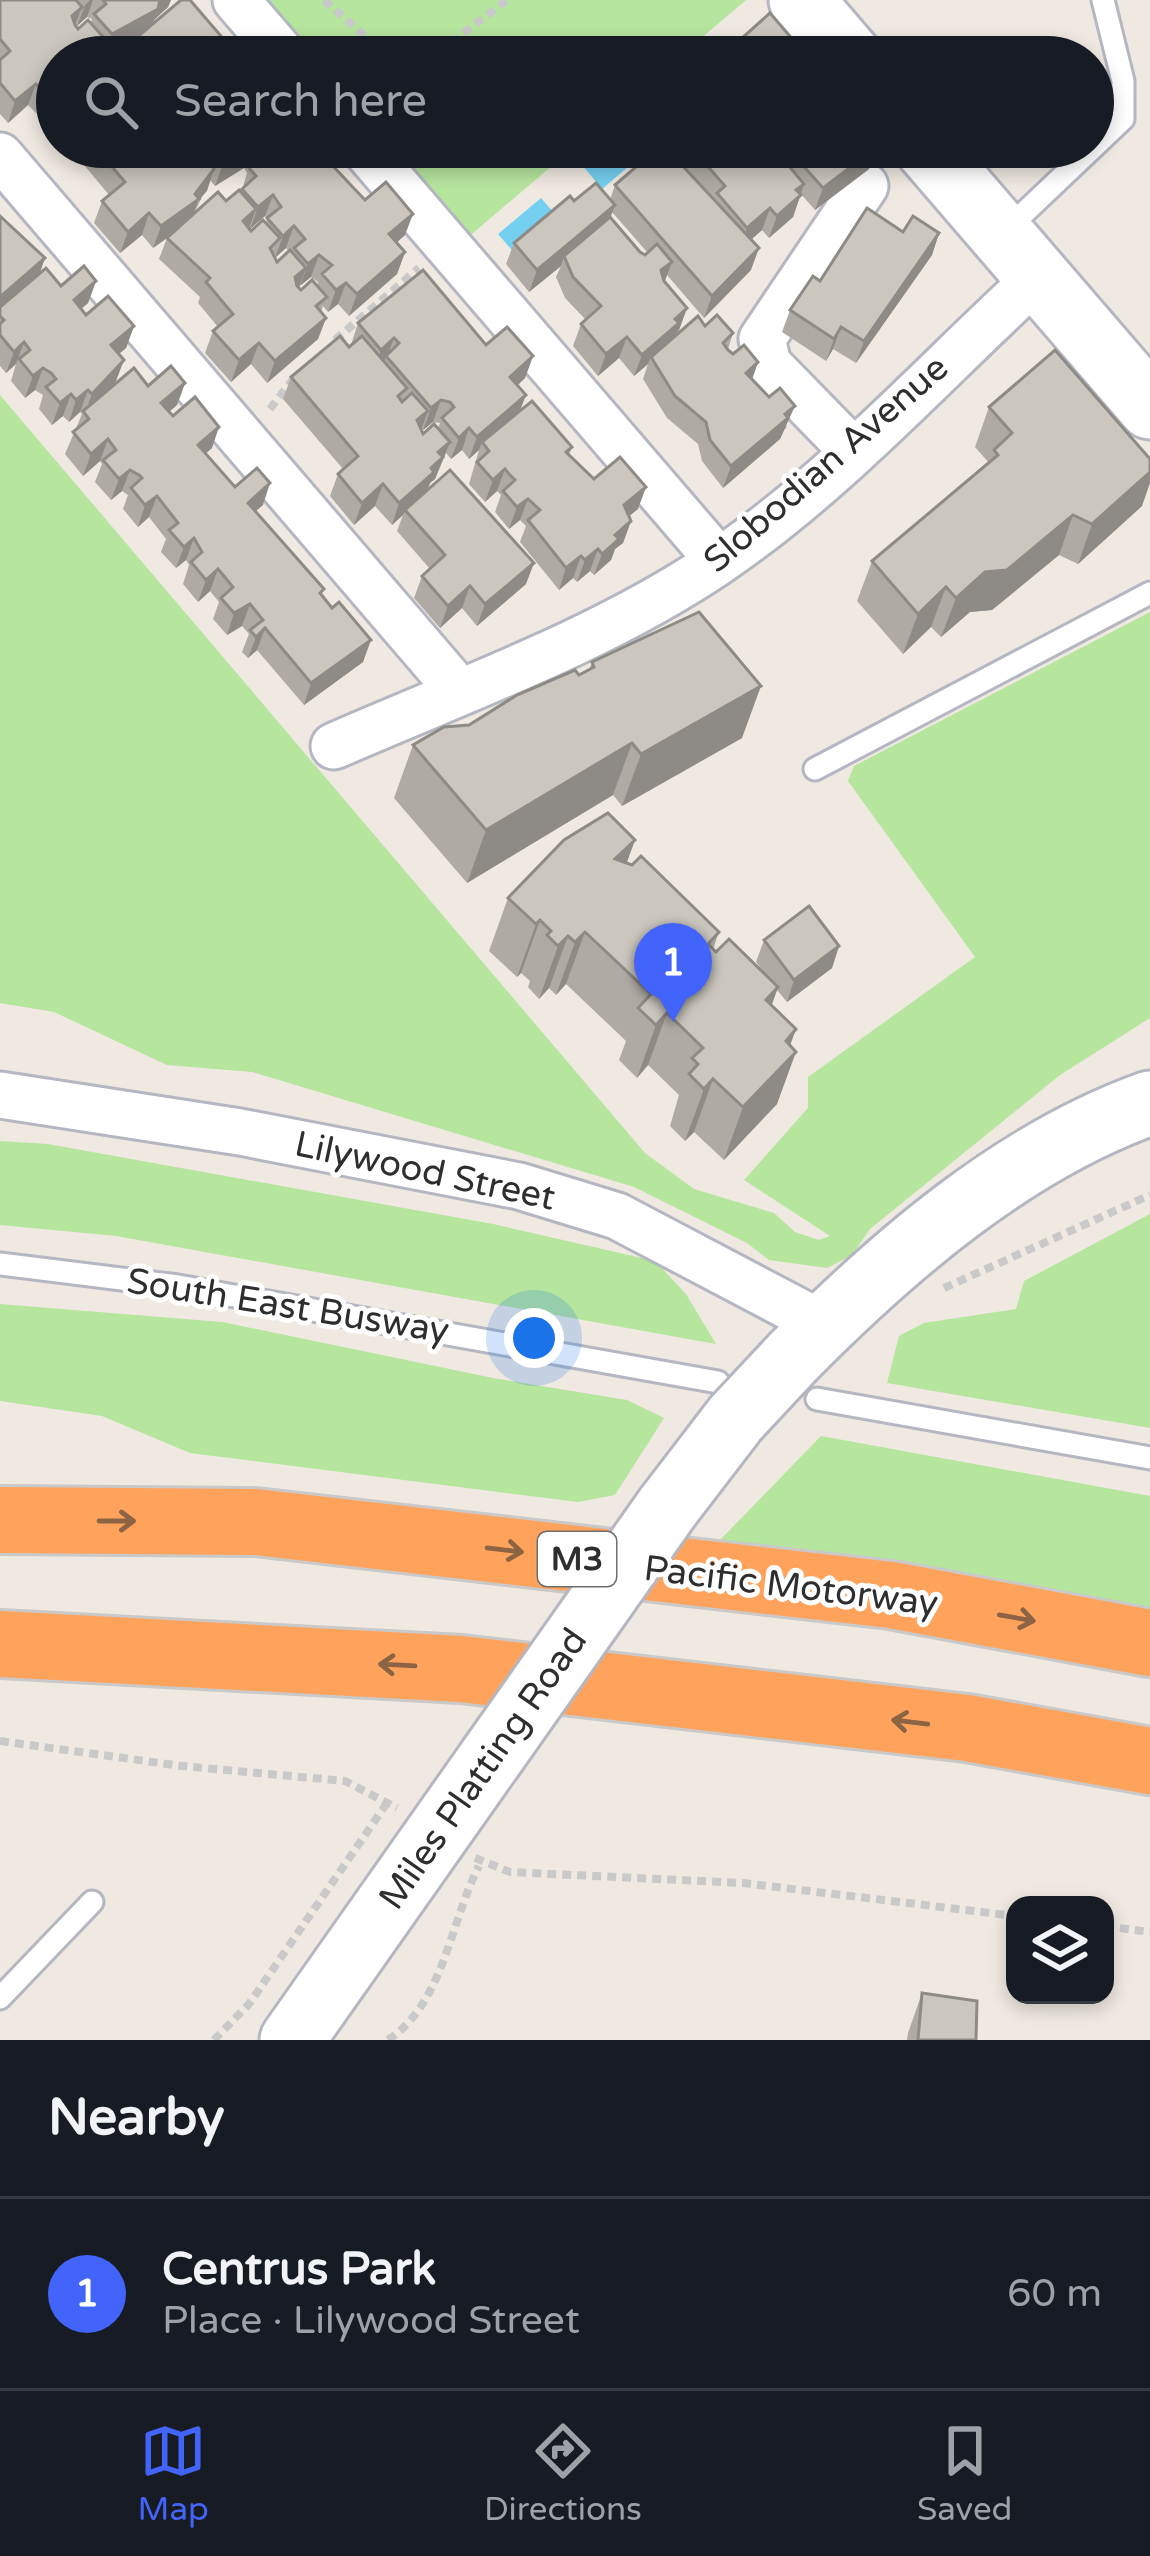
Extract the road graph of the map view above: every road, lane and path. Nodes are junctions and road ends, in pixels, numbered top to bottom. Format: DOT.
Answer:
graph roads {
  1 [pos="236,0"];
  2 [pos="324,0"];
  3 [pos="507,0"];
  4 [pos="801,0"];
  5 [pos="1103,0"];
  6 [pos="267,36"];
  7 [pos="365,36"];
  8 [pos="460,36"];
  9 [pos="832,36"];
  10 [pos="1112,36"];
  11 [pos="1114,45"];
  12 [pos="1114,131"];
  13 [pos="0,156"];
  14 [pos="381,168"];
  15 [pos="944,168"];
  16 [pos="1086,168"];
  17 [pos="865,186"];
  18 [pos="434,228"];
  19 [pos="1020,256"];
  20 [pos="325,350"];
  21 [pos="307,365"];
  22 [pos="1150,407"];
  23 [pos="238,435"];
  24 [pos="851,449"];
  25 [pos="719,561"];
  26 [pos="1150,593"];
  27 [pos="459,691"];
  28 [pos="334,746"];
  29 [pos="815,769"];
  30 [pos="0,1095"];
  31 [pos="1135,1102"];
  32 [pos="1150,1195"];
  33 [pos="0,1264"];
  34 [pos="926,1295"];
  35 [pos="811,1360"];
  36 [pos="727,1400"];
  37 [pos="1150,1458"];
  38 [pos="0,1520"];
  39 [pos="1150,1643"];
  40 [pos="0,1644"];
  41 [pos="0,1741"];
  42 [pos="1150,1761"];
  43 [pos="92,1902"];
  44 [pos="1006,1915"];
  45 [pos="1114,1927"];
  46 [pos="1150,1932"];
  47 [pos="332,1983"];
  48 [pos="0,1998"];
  49 [pos="214,2040"];
  50 [pos="280,2040"];
  51 [pos="292,2040"];
  52 [pos="388,2040"];
  1 -- 6 [label="street"];
  2 -- 7 [label="path"];
  3 -- 8 [label="path"];
  4 -- 9 [label="main road"];
  5 -- 10 [label="lane"];
  11 -- 12 [label="lane"];
  13 -- 23 [label="street"];
  14 -- 18 [label="street"];
  15 -- 19 [label="main road"];
  16 -- 19 [label="lane"];
  17 -- 24 [label="street"];
  18 -- 20 [label="path"];
  18 -- 25 [label="street"];
  19 -- 22 [label="main road"];
  19 -- 24 [label="street, Slobodian Avenue"];
  21 -- 23 [label="path"];
  23 -- 27 [label="street"];
  24 -- 25 [label="street, Slobodian Avenue"];
  25 -- 27 [label="street, Slobodian Avenue"];
  26 -- 29 [label="lane"];
  27 -- 28 [label="street, Slobodian Avenue"];
  30 -- 35 [label="street, Lilywood Street"];
  31 -- 35 [label="main road, Miles Platting Road"];
  32 -- 34 [label="path"];
  33 -- 36 [label="lane, South East Busway"];
  35 -- 36 [label="main road, Miles Platting Road, bridge"];
  35 -- 37 [label="lane"];
  36 -- 47 [label="main road, Miles Platting Road, bridge"];
  38 -- 39 [label="highway, Pacific Motorway / M3, one-way"];
  42 -- 40 [label="highway, one-way"];
  41 -- 49 [label="path"];
  43 -- 48 [label="lane"];
  44 -- 52 [label="path"];
  45 -- 46 [label="path"];
  47 -- 50 [label="main road, Miles Platting Road"];
  47 -- 51 [label="main road, Miles Platting Road"];
}
